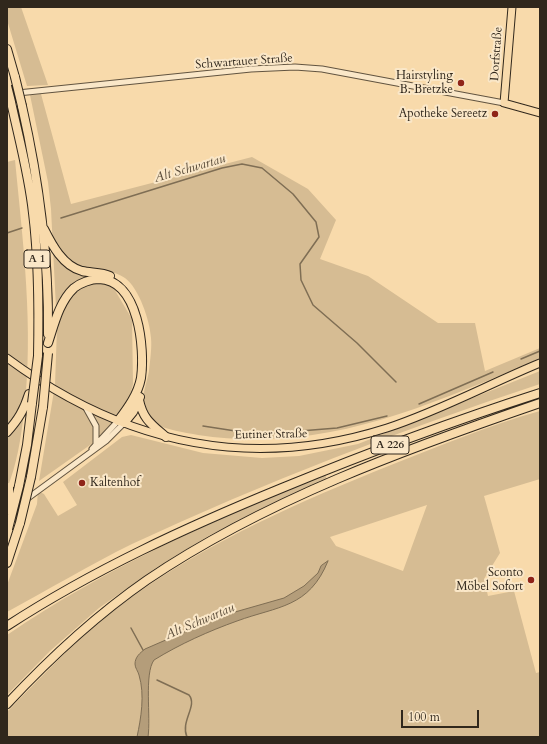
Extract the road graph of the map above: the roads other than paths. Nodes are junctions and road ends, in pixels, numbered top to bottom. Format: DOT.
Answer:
graph roads {
  1 [pos="512,7"];
  2 [pos="7,49"];
  3 [pos="7,86"];
  4 [pos="7,94"];
  5 [pos="504,103"];
  6 [pos="540,113"];
  7 [pos="44,230"];
  8 [pos="48,343"];
  9 [pos="35,356"];
  10 [pos="7,358"];
  11 [pos="540,363"];
  12 [pos="540,393"];
  13 [pos="139,399"];
  14 [pos="540,403"];
  15 [pos="86,408"];
  16 [pos="121,422"];
  17 [pos="7,432"];
  18 [pos="166,437"];
  19 [pos="96,444"];
  20 [pos="86,456"];
  21 [pos="8,484"];
  22 [pos="7,514"];
  23 [pos="7,530"];
  24 [pos="7,563"];
  25 [pos="7,626"];
  26 [pos="7,704"];
  1 -- 5 [label="main road, Dorfstraße"];
  2 -- 7 [label="highway, A 1, bridge"];
  3 -- 9 [label="highway, A 1, bridge"];
  4 -- 5 [label="street, Schwartauer Straße"];
  5 -- 6 [label="main road"];
  7 -- 8 [label="highway, A 1"];
  7 -- 13 [label="highway"];
  8 -- 16 [label="highway"];
  8 -- 24 [label="highway, A 1, bridge"];
  9 -- 17 [label="highway"];
  9 -- 23 [label="highway, A 1, bridge"];
  10 -- 15 [label="main road, Eutiner Straße"];
  11 -- 18 [label="main road, Eutiner Straße"];
  12 -- 25 [label="highway, A 226"];
  13 -- 16 [label="highway"];
  13 -- 18 [label="highway"];
  14 -- 26 [label="highway, A 226"];
  15 -- 16 [label="main road, Eutiner Straße"];
  15 -- 19 [label="street"];
  16 -- 18 [label="main road, Eutiner Straße"];
  16 -- 19 [label="street"];
  16 -- 20 [label="street"];
  19 -- 20 [label="street"];
  20 -- 22 [label="street"];
  21 -- 23 [label="highway, bridge"];
}
